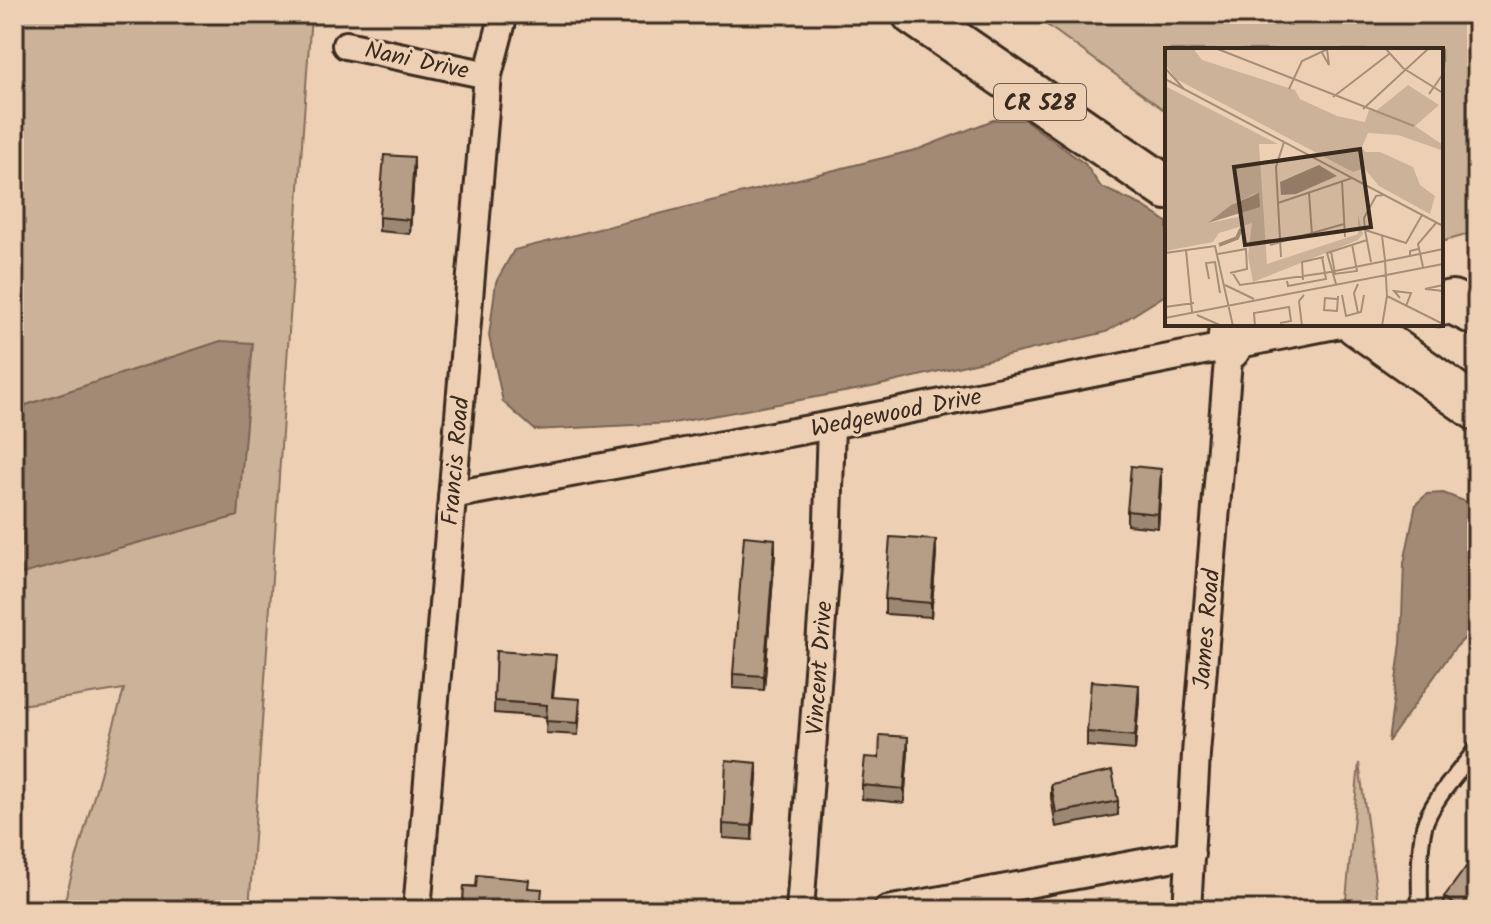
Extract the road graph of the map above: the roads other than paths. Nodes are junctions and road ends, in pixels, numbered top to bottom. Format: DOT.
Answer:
graph roads {
  1 [pos="504,14"];
  2 [pos="914,14"];
  3 [pos="346,45"];
  4 [pos="488,75"];
  5 [pos="1165,187"];
  6 [pos="1443,304"];
  7 [pos="1477,314"];
  8 [pos="1322,326"];
  9 [pos="1360,326"];
  10 [pos="1230,336"];
  11 [pos="1477,409"];
  12 [pos="831,425"];
  13 [pos="452,495"];
  14 [pos="1477,748"];
  15 [pos="1191,854"];
  16 [pos="417,910"];
  17 [pos="800,910"];
  18 [pos="887,910"];
  19 [pos="1187,910"];
  20 [pos="1420,910"];
  1 -- 4 [label="street, Francis Road"];
  2 -- 5 [label="main road, CR 528"];
  3 -- 4 [label="street, Nani Drive"];
  4 -- 13 [label="street, Francis Road"];
  6 -- 7 [label="main road"];
  8 -- 10 [label="street, Wedgewood Drive"];
  9 -- 11 [label="main road"];
  10 -- 12 [label="street, Wedgewood Drive"];
  10 -- 15 [label="street, James Road"];
  12 -- 13 [label="street, Wedgewood Drive"];
  12 -- 17 [label="street, Vincent Drive"];
  13 -- 16 [label="street, Francis Road"];
  14 -- 20 [label="lane"];
  15 -- 18 [label="street"];
  15 -- 19 [label="street, James Road"];
}
